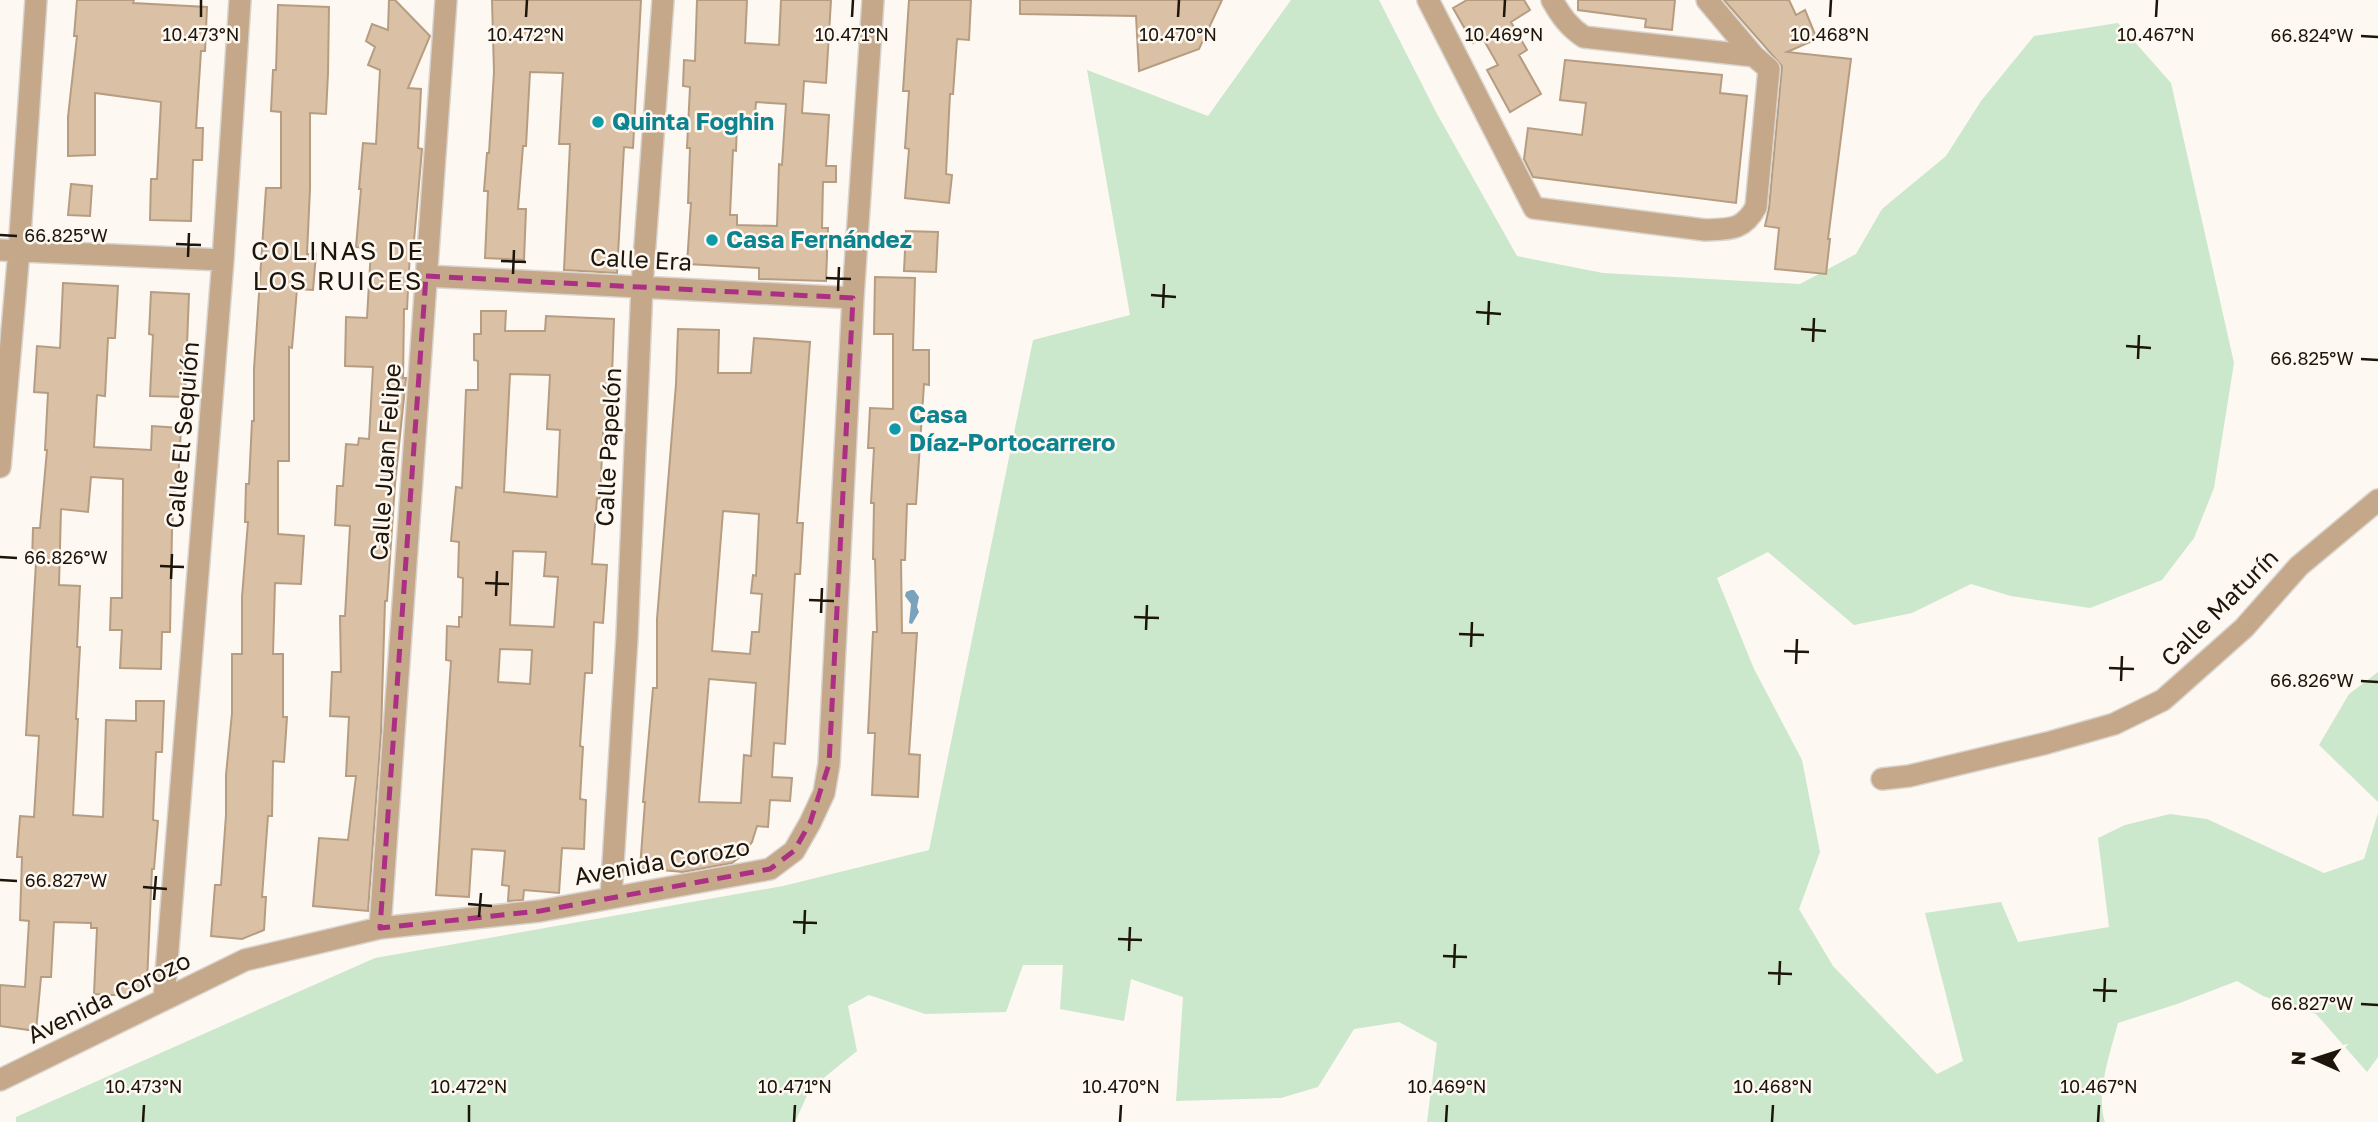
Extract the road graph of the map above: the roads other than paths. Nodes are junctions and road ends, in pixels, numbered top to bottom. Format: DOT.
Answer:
graph roads {
  1 [pos="36,0"];
  2 [pos="240,0"];
  3 [pos="446,0"];
  4 [pos="663,0"];
  5 [pos="873,0"];
  6 [pos="1428,0"];
  7 [pos="1552,0"];
  8 [pos="1707,0"];
  9 [pos="1754,56"];
  10 [pos="9,251"];
  11 [pos="223,260"];
  12 [pos="426,276"];
  13 [pos="642,286"];
  14 [pos="853,298"];
  15 [pos="0,467"];
  16 [pos="2378,500"];
  17 [pos="1882,779"];
  18 [pos="611,897"];
  19 [pos="380,928"];
  20 [pos="164,999"];
  21 [pos="0,1080"];
  1 -- 10 [label="street"];
  2 -- 11 [label="street, Calle El Sequión"];
  3 -- 12 [label="street, Calle Juan Felipe"];
  4 -- 13 [label="street, Calle Papelón"];
  5 -- 14 [label="street, Avenida Corozo"];
  6 -- 9 [label="street"];
  7 -- 9 [label="street"];
  8 -- 9 [label="street"];
  10 -- 11 [label="street"];
  10 -- 15 [label="street"];
  11 -- 20 [label="street, Calle El Sequión"];
  12 -- 13 [label="street, Calle Era"];
  12 -- 19 [label="street, Calle Juan Felipe"];
  13 -- 14 [label="street, Calle Era"];
  13 -- 18 [label="street, Calle Papelón"];
  14 -- 18 [label="street, Avenida Corozo"];
  16 -- 17 [label="street, Calle Maturín"];
  18 -- 19 [label="street, Avenida Corozo"];
  19 -- 20 [label="street, Avenida Corozo"];
  20 -- 21 [label="street, Avenida Corozo"];
}
